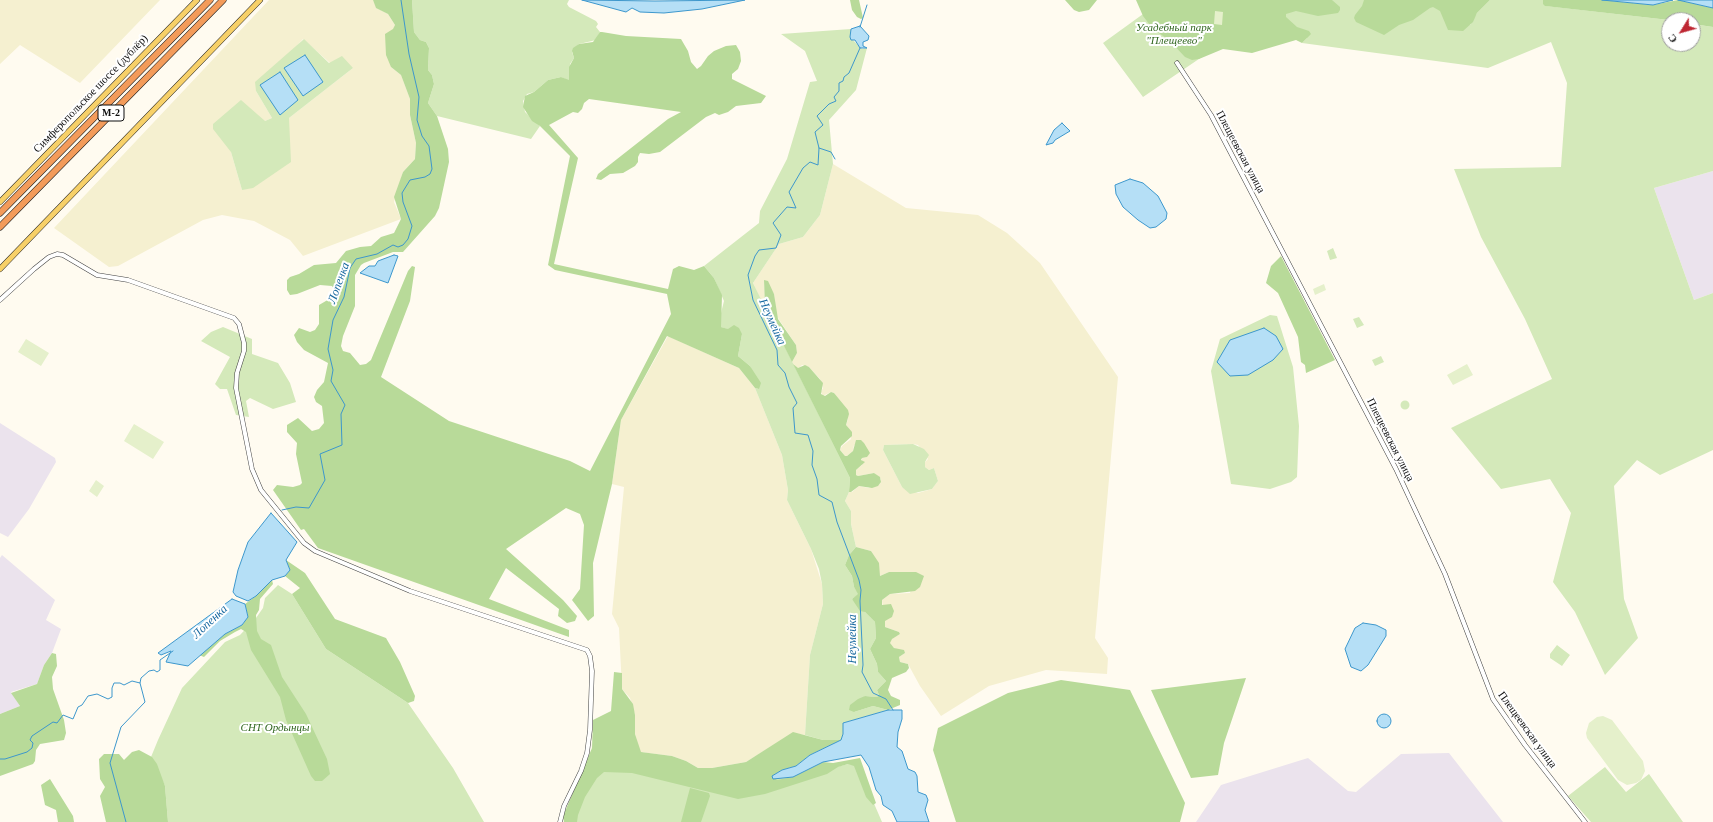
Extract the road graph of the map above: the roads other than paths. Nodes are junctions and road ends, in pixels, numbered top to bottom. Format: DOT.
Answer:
graph roads {
  1 [pos="197,0"];
  2 [pos="210,0"];
  3 [pos="223,0"];
  4 [pos="260,0"];
  5 [pos="1177,63"];
  6 [pos="0,202"];
  7 [pos="0,213"];
  8 [pos="0,227"];
  9 [pos="0,269"];
  10 [pos="0,300"];
  11 [pos="560,822"];
  12 [pos="1585,822"];
  1 -- 6 [label="main road, Симферопольское шоссе (дублёр)"];
  2 -- 7 [label="highway, М-2"];
  3 -- 8 [label="highway, М-2"];
  4 -- 9 [label="main road"];
  5 -- 12 [label="street, Плещеевская улица"];
  10 -- 11 [label="street"];
}
